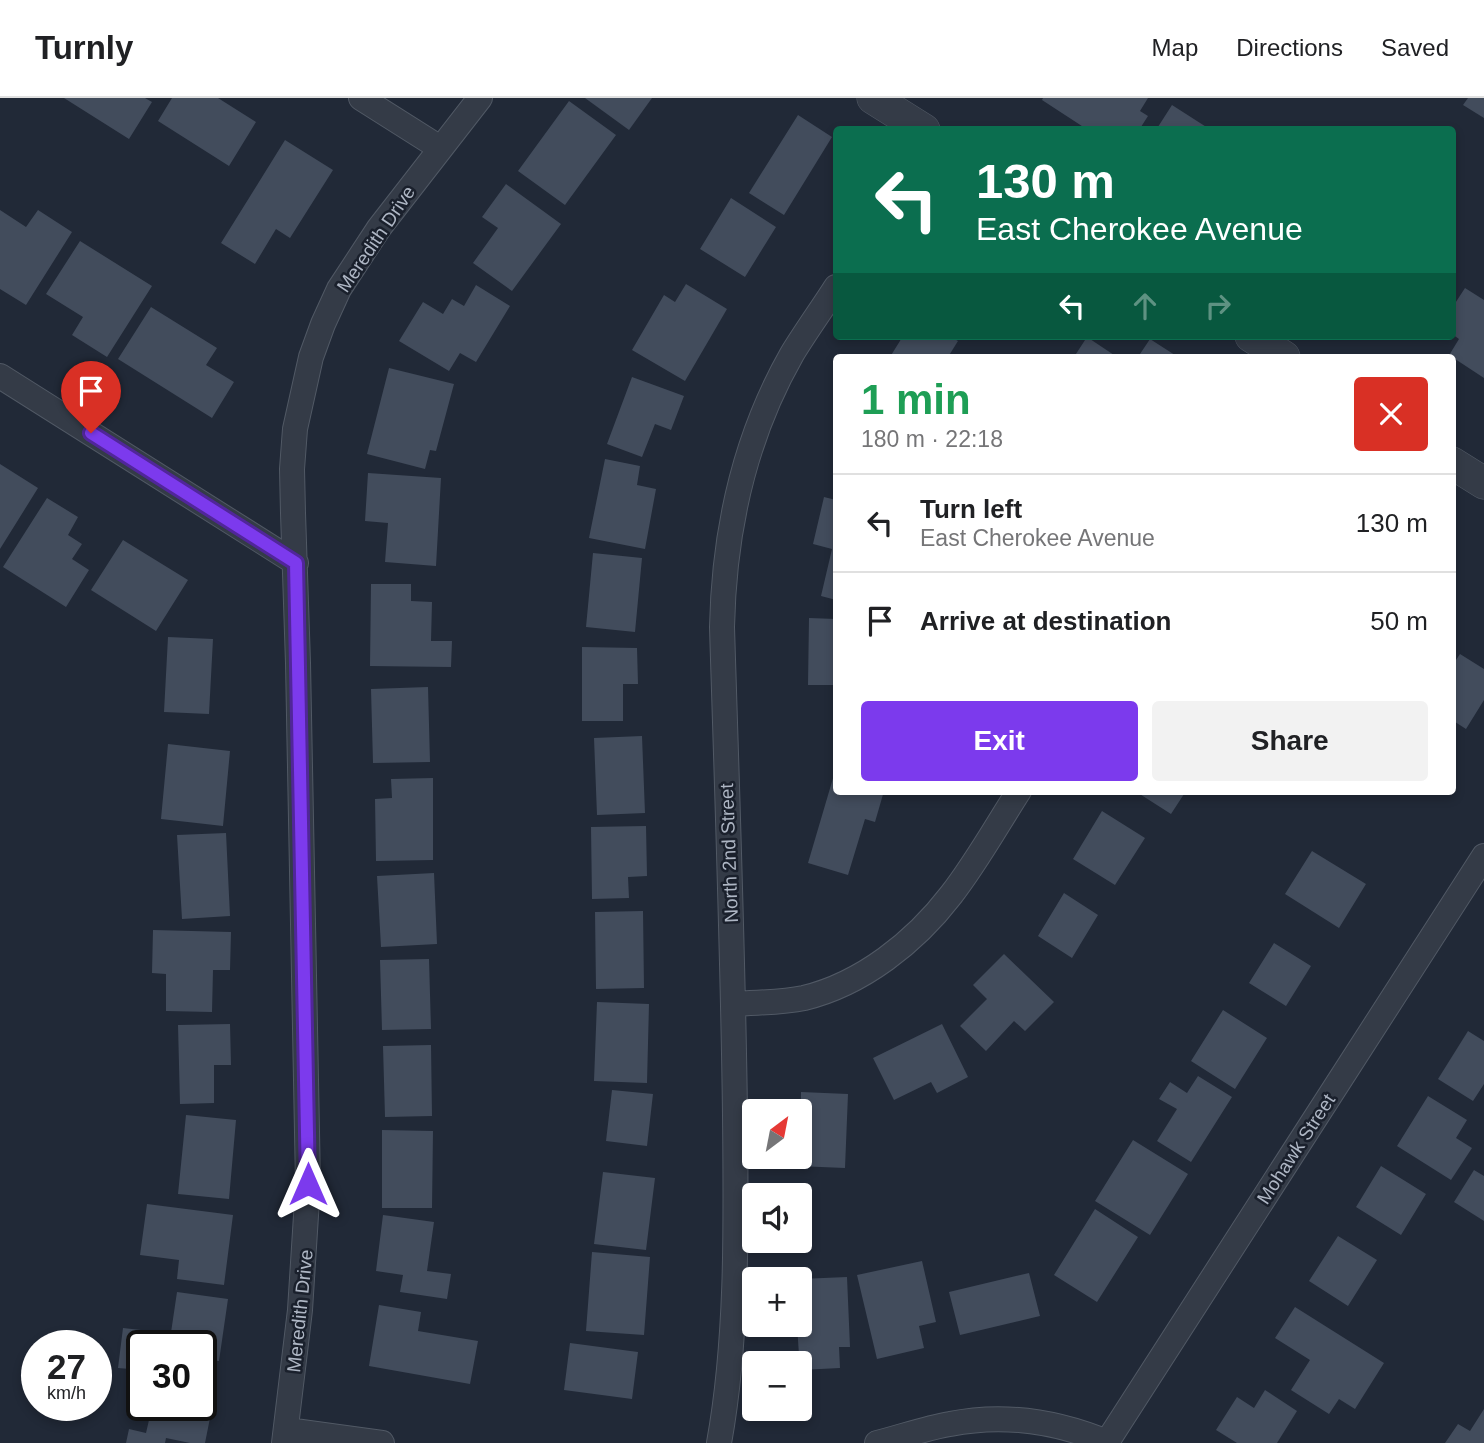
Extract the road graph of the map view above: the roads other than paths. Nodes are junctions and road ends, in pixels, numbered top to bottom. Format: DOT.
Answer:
graph roads {
  1 [pos="361,98"];
  2 [pos="480,98"];
  3 [pos="873,98"];
  4 [pos="918,126"];
  5 [pos="440,148"];
  6 [pos="833,292"];
  7 [pos="1257,340"];
  8 [pos="1279,354"];
  9 [pos="0,376"];
  10 [pos="1456,466"];
  11 [pos="1484,483"];
  12 [pos="296,563"];
  13 [pos="1016,795"];
  14 [pos="1484,856"];
  15 [pos="734,1004"];
  16 [pos="286,1437"];
  17 [pos="382,1443"];
  18 [pos="719,1443"];
  19 [pos="877,1443"];
  20 [pos="1108,1443"];
  1 -- 5 [label="street"];
  2 -- 5 [label="street, Meredith Drive"];
  3 -- 4 [label="street"];
  5 -- 12 [label="street, Meredith Drive"];
  6 -- 15 [label="street, North 2nd Street"];
  7 -- 8 [label="street"];
  9 -- 12 [label="street"];
  10 -- 11 [label="street"];
  12 -- 16 [label="street, Meredith Drive"];
  13 -- 15 [label="street"];
  14 -- 20 [label="street, Mohawk Street"];
  15 -- 18 [label="street, North 2nd Street"];
  16 -- 17 [label="street"];
  19 -- 20 [label="street"];
}
